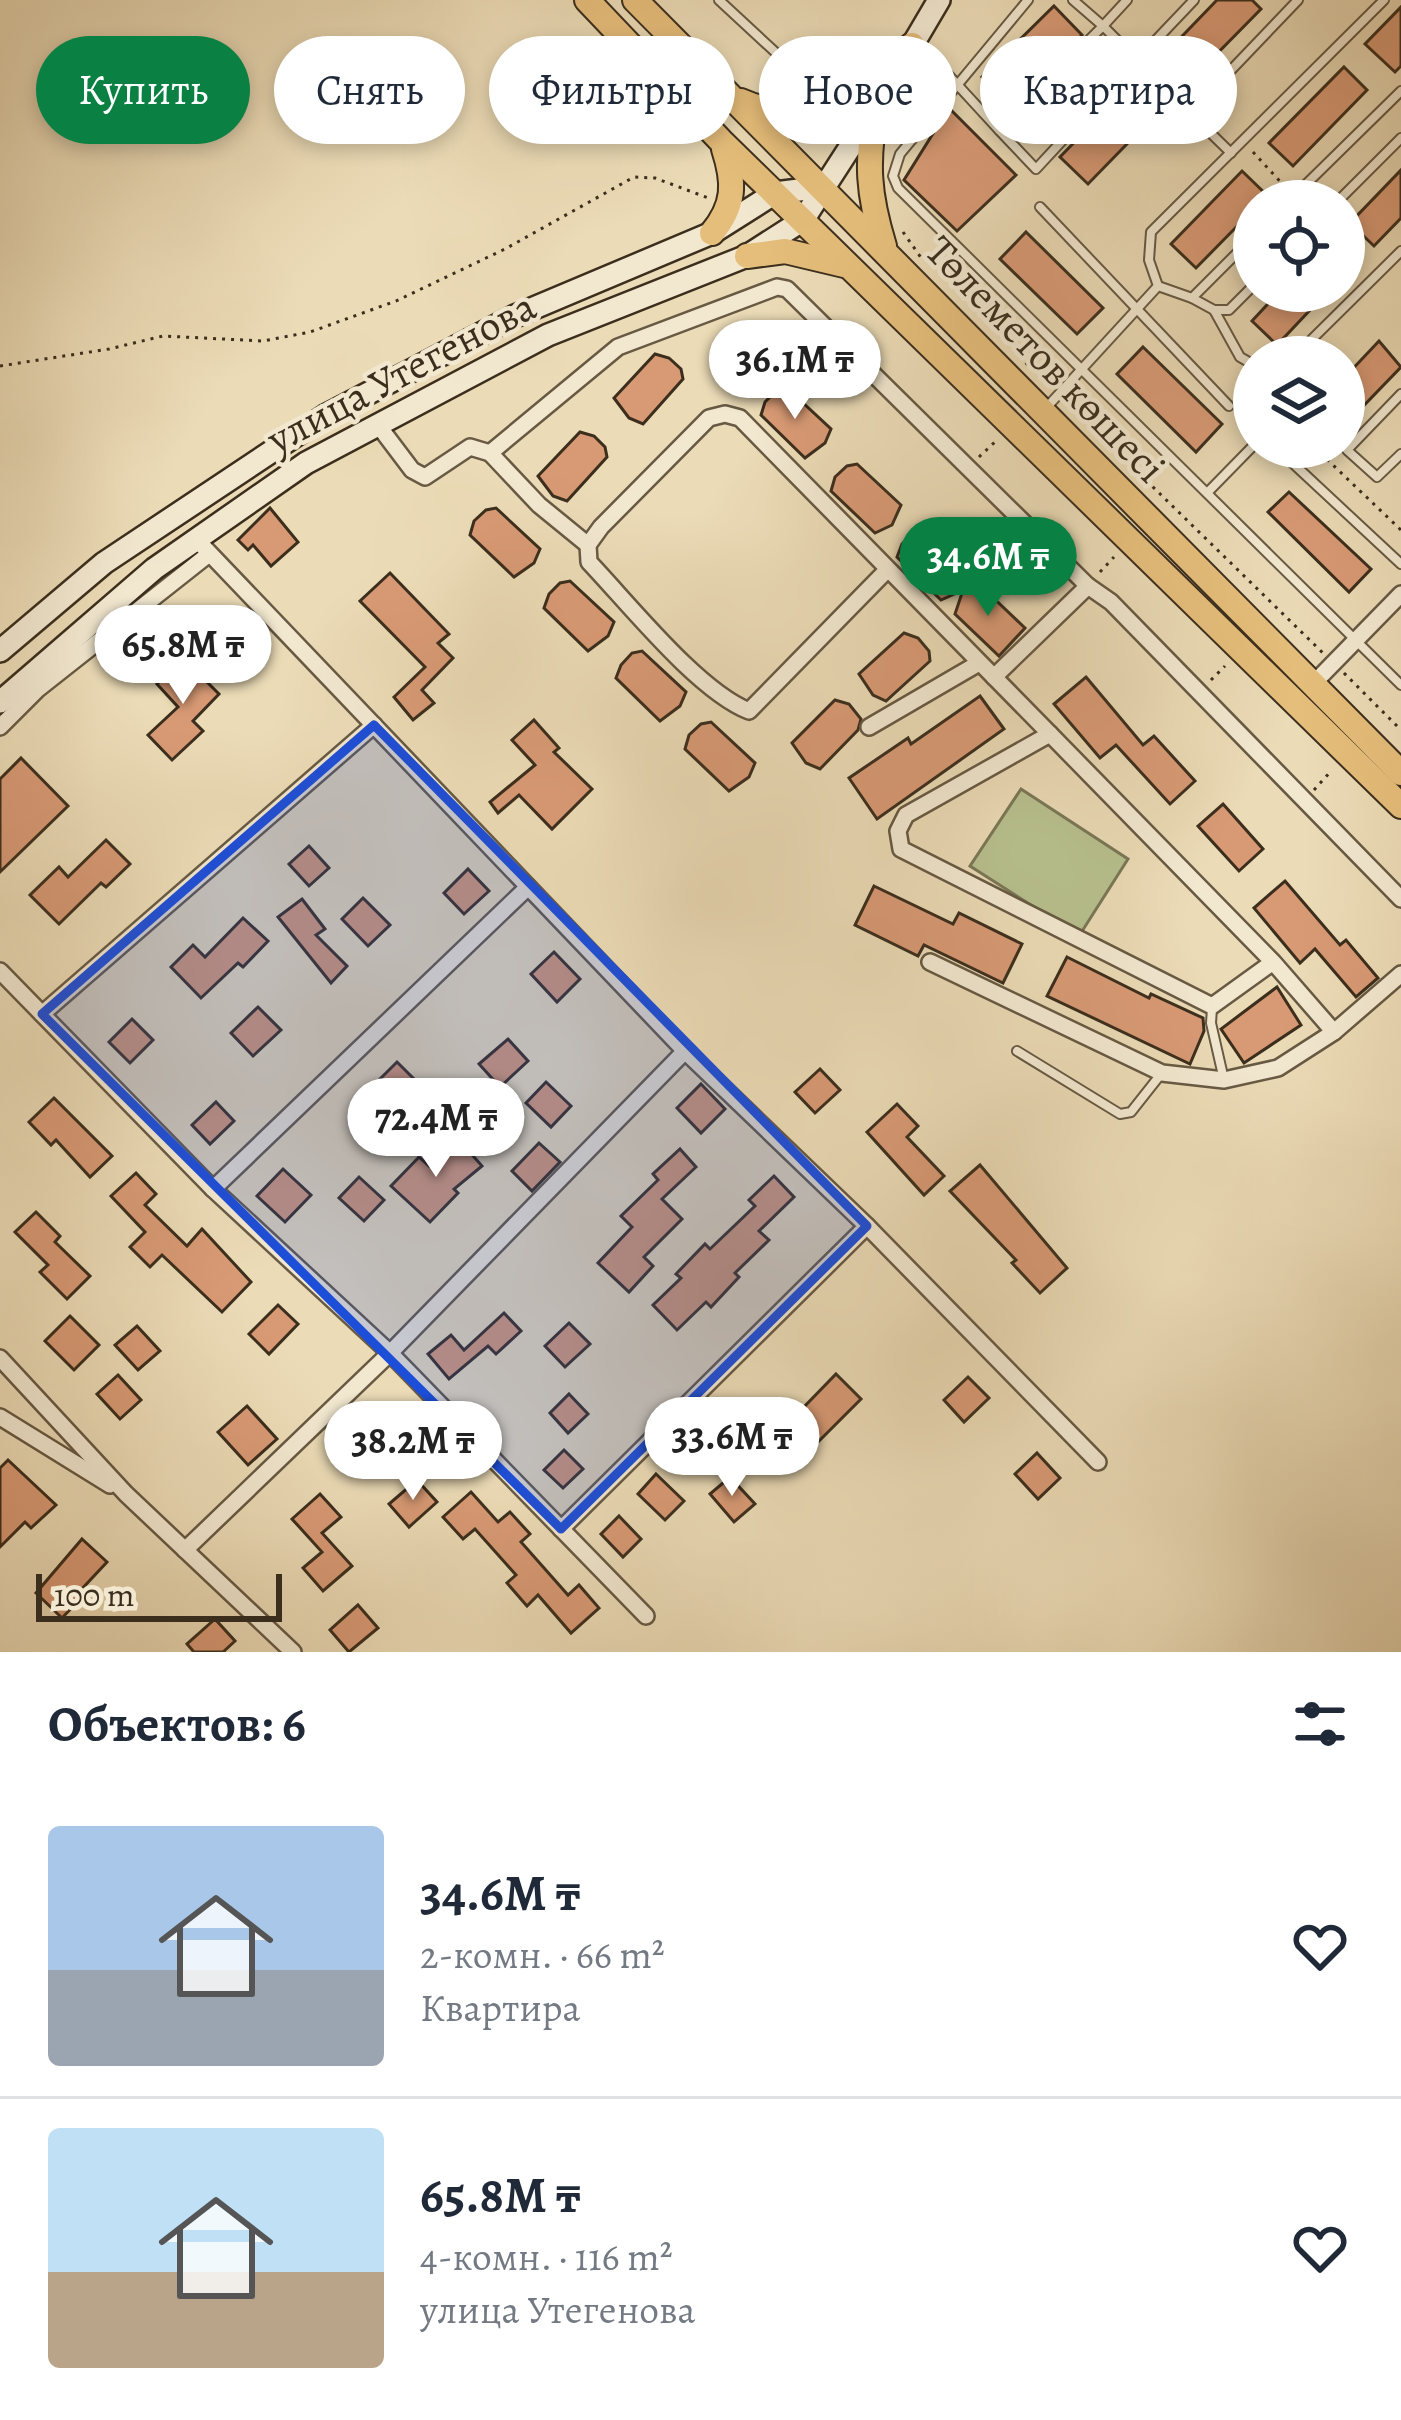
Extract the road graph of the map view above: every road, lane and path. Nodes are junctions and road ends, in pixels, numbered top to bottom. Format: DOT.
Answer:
graph roads {
  1 [pos="587,0"];
  2 [pos="635,0"];
  3 [pos="719,0"];
  4 [pos="939,0"];
  5 [pos="1028,0"];
  6 [pos="1073,0"];
  7 [pos="1127,0"];
  8 [pos="1194,0"];
  9 [pos="1298,0"];
  10 [pos="1384,0"];
  11 [pos="1102,26"];
  12 [pos="621,36"];
  13 [pos="669,36"];
  14 [pos="918,36"];
  15 [pos="1092,36"];
  16 [pos="1112,36"];
  17 [pos="1160,36"];
  18 [pos="759,37"];
  19 [pos="1237,64"];
  20 [pos="956,82"];
  21 [pos="1399,98"];
  22 [pos="735,104"];
  23 [pos="980,108"];
  24 [pos="1401,138"];
  25 [pos="1244,142"];
  26 [pos="722,144"];
  27 [pos="723,144"];
  28 [pos="851,144"];
  29 [pos="871,144"];
  30 [pos="908,144"];
  31 [pos="1013,144"];
  32 [pos="1059,144"];
  33 [pos="1221,144"];
  34 [pos="1231,154"];
  35 [pos="1276,180"];
  36 [pos="1314,180"];
  37 [pos="1359,180"];
  38 [pos="823,187"];
  39 [pos="775,193"];
  40 [pos="729,206"];
  41 [pos="1040,207"];
  42 [pos="803,220"];
  43 [pos="896,223"];
  44 [pos="712,233"];
  45 [pos="885,250"];
  46 [pos="1401,251"];
  47 [pos="747,256"];
  48 [pos="1233,257"];
  49 [pos="929,269"];
  50 [pos="861,274"];
  51 [pos="1158,286"];
  52 [pos="1192,298"];
  53 [pos="1233,305"];
  54 [pos="1136,309"];
  55 [pos="1214,310"];
  56 [pos="1315,336"];
  57 [pos="1233,344"];
  58 [pos="1010,347"];
  59 [pos="0,366"];
  60 [pos="1082,369"];
  61 [pos="1401,394"];
  62 [pos="1050,403"];
  63 [pos="1229,406"];
  64 [pos="378,424"];
  65 [pos="1001,435"];
  66 [pos="490,453"];
  67 [pos="1401,454"];
  68 [pos="1233,466"];
  69 [pos="969,467"];
  70 [pos="1298,468"];
  71 [pos="1336,468"];
  72 [pos="1207,493"];
  73 [pos="1401,530"];
  74 [pos="588,545"];
  75 [pos="202,546"];
  76 [pos="1119,551"];
  77 [pos="1401,564"];
  78 [pos="888,569"];
  79 [pos="1088,586"];
  80 [pos="1401,594"];
  81 [pos="1356,640"];
  82 [pos="0,651"];
  83 [pos="1231,661"];
  84 [pos="980,663"];
  85 [pos="1334,663"];
  86 [pos="994,677"];
  87 [pos="1313,684"];
  88 [pos="1401,685"];
  89 [pos="1198,692"];
  90 [pos="0,702"];
  91 [pos="374,725"];
  92 [pos="0,727"];
  93 [pos="869,727"];
  94 [pos="1401,730"];
  95 [pos="1050,734"];
  96 [pos="1337,765"];
  97 [pos="1401,773"];
  98 [pos="1304,800"];
  99 [pos="1401,806"];
  100 [pos="528,887"];
  101 [pos="1401,899"];
  102 [pos="930,962"];
  103 [pos="1273,962"];
  104 [pos="0,970"];
  105 [pos="1401,974"];
  106 [pos="1212,1006"];
  107 [pos="42,1014"];
  108 [pos="1334,1032"];
  109 [pos="685,1051"];
  110 [pos="1017,1051"];
  111 [pos="1162,1073"];
  112 [pos="1224,1079"];
  113 [pos="212,1189"];
  114 [pos="867,1226"];
  115 [pos="390,1353"];
  116 [pos="0,1358"];
  117 [pos="0,1418"];
  118 [pos="1098,1462"];
  119 [pos="125,1494"];
  120 [pos="561,1529"];
  121 [pos="185,1550"];
  122 [pos="646,1616"];
  123 [pos="293,1652"];
  1 -- 12 [label="main road, Төлеметов көшесі"];
  2 -- 13 [label="main road, Төлеметов көшесі"];
  3 -- 18 [label="lane"];
  4 -- 14 [label="main road, улица Утегенова"];
  5 -- 20 [label="lane"];
  6 -- 11 [label="lane"];
  7 -- 11 [label="lane"];
  8 -- 17 [label="lane"];
  9 -- 19 [label="lane"];
  10 -- 25 [label="lane"];
  11 -- 15 [label="lane"];
  11 -- 16 [label="lane"];
  20 -- 23 [label="lane"];
  21 -- 36 [label="lane"];
  22 -- 38 [label="main road, Төлеметов көшесі"];
  24 -- 37 [label="lane"];
  25 -- 34 [label="lane"];
  25 -- 35 [label="path"];
  26 -- 40 [label="main road"];
  27 -- 39 [label="main road, Төлеметов көшесі"];
  28 -- 38 [label="main road, улица Утегенова"];
  29 -- 45 [label="main road"];
  30 -- 60 [label="lane"];
  31 -- 32 [label="lane"];
  33 -- 34 [label="lane"];
  34 -- 51 [label="lane"];
  38 -- 39 [label="main road"];
  38 -- 42 [label="main road, улица Утегенова"];
  38 -- 45 [label="main road, Төлеметов көшесі"];
  39 -- 42 [label="main road, Төлеметов көшесі"];
  39 -- 44 [label="main road"];
  40 -- 44 [label="main road"];
  40 -- 59 [label="path"];
  41 -- 54 [label="lane"];
  42 -- 47 [label="main road, улица Утегенова"];
  42 -- 50 [label="main road, Төлеметов көшесі"];
  43 -- 49 [label="path"];
  44 -- 82 [label="main road"];
  45 -- 62 [label="main road, Төлеметов көшесі"];
  46 -- 56 [label="lane"];
  47 -- 50 [label="main road"];
  47 -- 64 [label="main road, улица Утегенова"];
  48 -- 52 [label="lane"];
  50 -- 99 [label="main road, Төлеметов көшесі"];
  51 -- 52 [label="lane"];
  51 -- 54 [label="lane"];
  52 -- 55 [label="lane"];
  53 -- 55 [label="lane"];
  54 -- 60 [label="lane"];
  54 -- 63 [label="lane"];
  55 -- 57 [label="lane"];
  58 -- 62 [label="path"];
  60 -- 62 [label="lane"];
  60 -- 72 [label="lane"];
  61 -- 67 [label="lane"];
  62 -- 85 [label="path"];
  62 -- 87 [label="main road, Төлеметов көшесі"];
  64 -- 66 [label="street"];
  64 -- 75 [label="main road, улица Утегенова"];
  65 -- 69 [label="path"];
  66 -- 69 [label="street"];
  66 -- 74 [label="street"];
  68 -- 72 [label="lane"];
  69 -- 79 [label="street"];
  70 -- 77 [label="lane"];
  71 -- 73 [label="path"];
  72 -- 81 [label="lane"];
  74 -- 78 [label="street"];
  74 -- 78 [label="street"];
  75 -- 90 [label="main road, улица Утегенова"];
  75 -- 91 [label="street"];
  75 -- 92 [label="street"];
  76 -- 79 [label="path"];
  78 -- 84 [label="street"];
  79 -- 86 [label="street"];
  79 -- 89 [label="street"];
  80 -- 81 [label="street"];
  81 -- 85 [label="street"];
  81 -- 88 [label="lane"];
  83 -- 89 [label="path"];
  84 -- 86 [label="street"];
  84 -- 93 [label="street"];
  85 -- 87 [label="street"];
  85 -- 94 [label="path"];
  86 -- 95 [label="street"];
  87 -- 97 [label="main road, Төлеметов көшесі"];
  89 -- 98 [label="street"];
  91 -- 100 [label="street"];
  91 -- 107 [label="street"];
  95 -- 103 [label="street"];
  95 -- 106 [label="street"];
  96 -- 98 [label="path"];
  98 -- 101 [label="street"];
  100 -- 109 [label="street"];
  100 -- 113 [label="street"];
  102 -- 111 [label="street"];
  103 -- 106 [label="street"];
  103 -- 108 [label="street"];
  104 -- 107 [label="street"];
  105 -- 108 [label="street"];
  106 -- 112 [label="lane"];
  107 -- 113 [label="street"];
  108 -- 112 [label="street"];
  109 -- 114 [label="street"];
  109 -- 115 [label="street"];
  110 -- 111 [label="lane"];
  111 -- 112 [label="street"];
  113 -- 115 [label="street"];
  114 -- 118 [label="street"];
  114 -- 120 [label="street"];
  115 -- 120 [label="street"];
  115 -- 121 [label="street"];
  116 -- 119 [label="street"];
  117 -- 119 [label="street"];
  119 -- 121 [label="street"];
  120 -- 122 [label="street"];
  121 -- 123 [label="street"];
}
